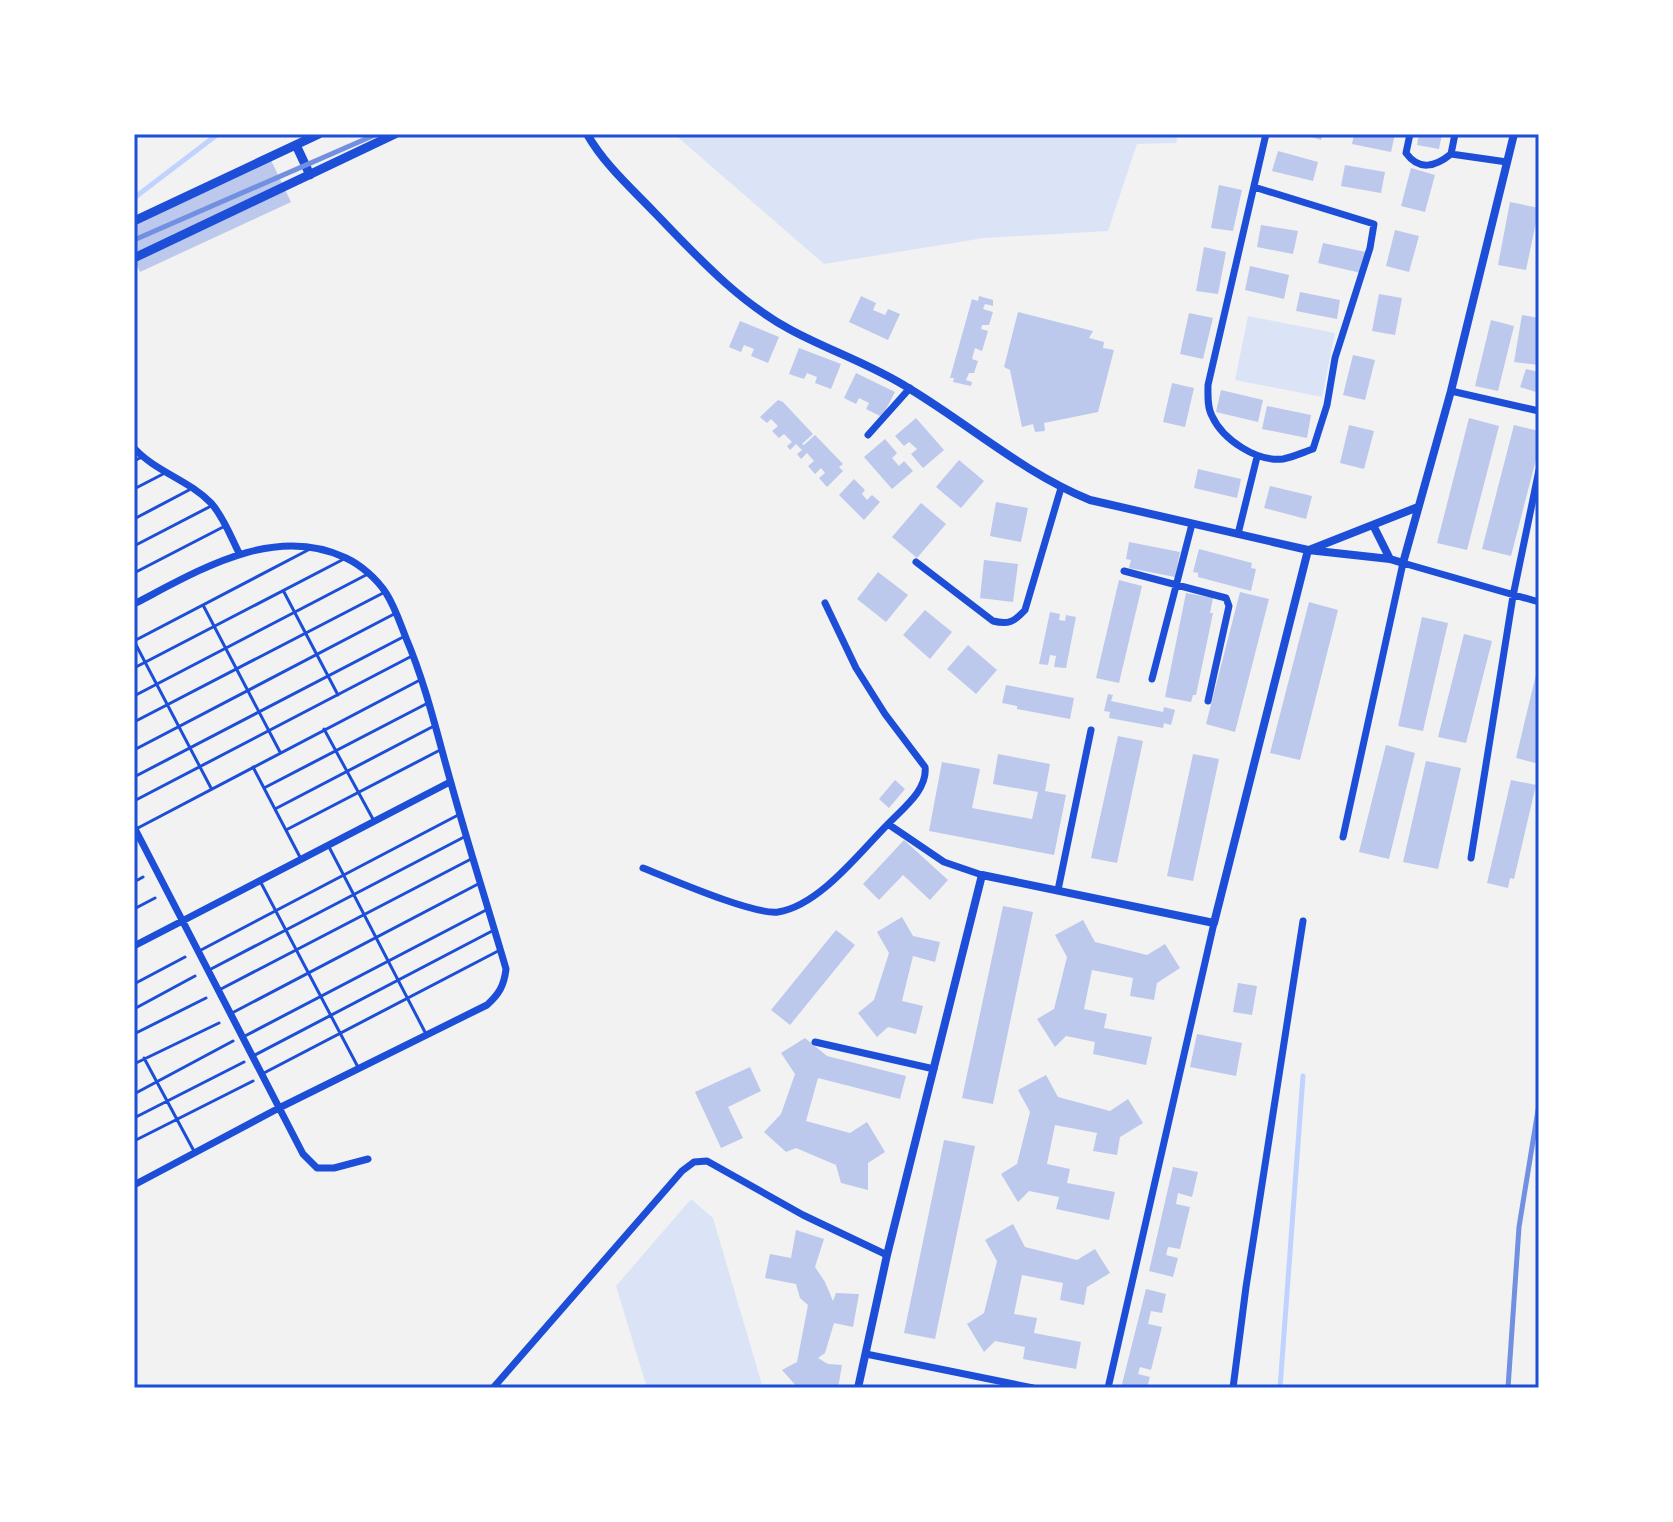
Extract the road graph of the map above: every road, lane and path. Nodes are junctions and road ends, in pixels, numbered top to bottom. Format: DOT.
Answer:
graph roads {
  1 [pos="319,134"];
  2 [pos="395,134"];
  3 [pos="587,134"];
  4 [pos="1266,134"];
  5 [pos="1410,134"];
  6 [pos="1455,134"];
  7 [pos="1514,134"];
  8 [pos="296,145"];
  9 [pos="1451,154"];
  10 [pos="1507,162"];
  11 [pos="310,175"];
  12 [pos="1254,187"];
  13 [pos="134,221"];
  14 [pos="134,258"];
  15 [pos="910,388"];
  16 [pos="1451,391"];
  17 [pos="1539,411"];
  18 [pos="868,435"];
  19 [pos="134,448"];
  20 [pos="142,457"];
  21 [pos="1257,457"];
  22 [pos="134,461"];
  23 [pos="1539,470"];
  24 [pos="165,473"];
  25 [pos="193,488"];
  26 [pos="1061,488"];
  27 [pos="134,489"];
  28 [pos="213,505"];
  29 [pos="1418,507"];
  30 [pos="134,519"];
  31 [pos="1192,524"];
  32 [pos="1373,525"];
  33 [pos="225,526"];
  34 [pos="1238,534"];
  35 [pos="134,546"];
  36 [pos="310,549"];
  37 [pos="1308,550"];
  38 [pos="239,553"];
  39 [pos="346,558"];
  40 [pos="1390,559"];
  41 [pos="916,562"];
  42 [pos="1403,563"];
  43 [pos="1124,571"];
  44 [pos="134,573"];
  45 [pos="369,573"];
  46 [pos="1176,583"];
  47 [pos="283,590"];
  48 [pos="385,592"];
  49 [pos="1513,596"];
  50 [pos="1539,602"];
  51 [pos="825,603"];
  52 [pos="134,604"];
  53 [pos="203,605"];
  54 [pos="295,612"];
  55 [pos="396,613"];
  56 [pos="214,626"];
  57 [pos="306,633"];
  58 [pos="405,636"];
  59 [pos="134,641"];
  60 [pos="226,648"];
  61 [pos="317,655"];
  62 [pos="414,656"];
  63 [pos="145,662"];
  64 [pos="134,668"];
  65 [pos="237,669"];
  66 [pos="328,676"];
  67 [pos="423,678"];
  68 [pos="1152,679"];
  69 [pos="156,684"];
  70 [pos="248,691"];
  71 [pos="338,695"];
  72 [pos="134,696"];
  73 [pos="1208,701"];
  74 [pos="430,702"];
  75 [pos="168,705"];
  76 [pos="259,712"];
  77 [pos="134,722"];
  78 [pos="436,725"];
  79 [pos="179,727"];
  80 [pos="324,729"];
  81 [pos="1091,730"];
  82 [pos="269,731"];
  83 [pos="190,748"];
  84 [pos="442,749"];
  85 [pos="134,750"];
  86 [pos="336,751"];
  87 [pos="280,752"];
  88 [pos="253,766"];
  89 [pos="200,767"];
  90 [pos="347,771"];
  91 [pos="134,777"];
  92 [pos="450,782"];
  93 [pos="211,788"];
  94 [pos="264,788"];
  95 [pos="358,793"];
  96 [pos="134,801"];
  97 [pos="275,809"];
  98 [pos="460,814"];
  99 [pos="374,821"];
  100 [pos="888,824"];
  101 [pos="135,828"];
  102 [pos="286,830"];
  103 [pos="466,836"];
  104 [pos="1343,837"];
  105 [pos="328,845"];
  106 [pos="473,858"];
  107 [pos="1471,858"];
  108 [pos="301,859"];
  109 [pos="643,868"];
  110 [pos="343,875"];
  111 [pos="982,875"];
  112 [pos="143,877"];
  113 [pos="260,880"];
  114 [pos="134,882"];
  115 [pos="480,883"];
  116 [pos="1058,890"];
  117 [pos="354,895"];
  118 [pos="155,898"];
  119 [pos="134,909"];
  120 [pos="488,909"];
  121 [pos="276,910"];
  122 [pos="364,914"];
  123 [pos="182,921"];
  124 [pos="1303,921"];
  125 [pos="1214,923"];
  126 [pos="286,930"];
  127 [pos="494,930"];
  128 [pos="376,937"];
  129 [pos="134,946"];
  130 [pos="296,950"];
  131 [pos="500,950"];
  132 [pos="198,951"];
  133 [pos="185,957"];
  134 [pos="388,961"];
  135 [pos="208,971"];
  136 [pos="308,972"];
  137 [pos="195,976"];
  138 [pos="398,980"];
  139 [pos="134,984"];
  140 [pos="218,991"];
  141 [pos="321,996"];
  142 [pos="206,998"];
  143 [pos="407,999"];
  144 [pos="134,1009"];
  145 [pos="230,1013"];
  146 [pos="331,1016"];
  147 [pos="219,1023"];
  148 [pos="341,1033"];
  149 [pos="134,1034"];
  150 [pos="426,1035"];
  151 [pos="242,1037"];
  152 [pos="233,1041"];
  153 [pos="815,1042"];
  154 [pos="253,1057"];
  155 [pos="144,1058"];
  156 [pos="244,1062"];
  157 [pos="134,1064"];
  158 [pos="359,1069"];
  159 [pos="934,1069"];
  160 [pos="262,1075"];
  161 [pos="253,1081"];
  162 [pos="157,1082"];
  163 [pos="134,1094"];
  164 [pos="167,1101"];
  165 [pos="279,1108"];
  166 [pos="134,1118"];
  167 [pos="177,1119"];
  168 [pos="134,1141"];
  169 [pos="195,1153"];
  170 [pos="368,1159"];
  171 [pos="134,1185"];
  172 [pos="887,1255"];
  173 [pos="866,1354"];
  174 [pos="493,1388"];
  175 [pos="858,1388"];
  176 [pos="1033,1388"];
  177 [pos="1108,1388"];
  178 [pos="1233,1388"];
  1 -- 8 [label="main road"];
  2 -- 11 [label="main road"];
  3 -- 15 [label="street"];
  4 -- 12 [label="street"];
  5 -- 9 [label="street"];
  6 -- 9 [label="street"];
  7 -- 10 [label="street"];
  8 -- 11 [label="main road"];
  8 -- 13 [label="main road"];
  9 -- 10 [label="street"];
  10 -- 16 [label="street"];
  11 -- 14 [label="main road"];
  12 -- 21 [label="street"];
  12 -- 21 [label="street"];
  15 -- 18 [label="street"];
  15 -- 26 [label="street"];
  16 -- 17 [label="street"];
  16 -- 29 [label="street"];
  19 -- 20 [label="street"];
  20 -- 22 [label="lane"];
  20 -- 24 [label="street"];
  21 -- 34 [label="street"];
  23 -- 49 [label="street"];
  24 -- 25 [label="street"];
  24 -- 27 [label="lane"];
  25 -- 28 [label="street"];
  25 -- 30 [label="lane"];
  26 -- 31 [label="street"];
  26 -- 41 [label="street"];
  28 -- 33 [label="street"];
  28 -- 35 [label="lane"];
  29 -- 32 [label="street"];
  29 -- 42 [label="street"];
  31 -- 34 [label="street"];
  31 -- 46 [label="street"];
  32 -- 37 [label="street"];
  32 -- 40 [label="street"];
  33 -- 38 [label="street"];
  33 -- 44 [label="lane"];
  34 -- 37 [label="street"];
  36 -- 38 [label="street"];
  36 -- 39 [label="street"];
  36 -- 53 [label="lane"];
  37 -- 40 [label="street"];
  37 -- 125 [label="street"];
  38 -- 52 [label="street"];
  39 -- 45 [label="street"];
  39 -- 47 [label="lane"];
  40 -- 42 [label="street"];
  42 -- 49 [label="street"];
  42 -- 104 [label="street"];
  43 -- 46 [label="street"];
  45 -- 48 [label="street"];
  45 -- 54 [label="lane"];
  46 -- 68 [label="street"];
  46 -- 73 [label="street"];
  47 -- 54 [label="lane"];
  47 -- 56 [label="lane"];
  48 -- 55 [label="street"];
  48 -- 57 [label="lane"];
  49 -- 50 [label="street"];
  49 -- 107 [label="street"];
  51 -- 100 [label="street"];
  53 -- 56 [label="lane"];
  53 -- 59 [label="lane"];
  54 -- 57 [label="lane"];
  54 -- 60 [label="lane"];
  55 -- 58 [label="street"];
  55 -- 61 [label="lane"];
  56 -- 60 [label="lane"];
  56 -- 63 [label="lane"];
  57 -- 61 [label="lane"];
  57 -- 65 [label="lane"];
  58 -- 62 [label="street"];
  58 -- 66 [label="lane"];
  59 -- 63 [label="lane"];
  60 -- 65 [label="lane"];
  60 -- 69 [label="lane"];
  61 -- 66 [label="lane"];
  61 -- 70 [label="lane"];
  62 -- 67 [label="street"];
  62 -- 71 [label="lane"];
  63 -- 64 [label="lane"];
  63 -- 69 [label="lane"];
  65 -- 70 [label="lane"];
  65 -- 75 [label="lane"];
  66 -- 71 [label="lane"];
  66 -- 76 [label="lane"];
  67 -- 74 [label="street"];
  67 -- 80 [label="lane"];
  69 -- 72 [label="lane"];
  69 -- 75 [label="lane"];
  70 -- 76 [label="lane"];
  70 -- 79 [label="lane"];
  71 -- 82 [label="lane"];
  74 -- 78 [label="street"];
  74 -- 86 [label="lane"];
  75 -- 77 [label="lane"];
  75 -- 79 [label="lane"];
  76 -- 82 [label="lane"];
  76 -- 83 [label="lane"];
  78 -- 84 [label="street"];
  78 -- 90 [label="lane"];
  79 -- 83 [label="lane"];
  79 -- 85 [label="lane"];
  80 -- 86 [label="lane"];
  80 -- 87 [label="lane"];
  81 -- 116 [label="street"];
  82 -- 87 [label="lane"];
  82 -- 89 [label="lane"];
  83 -- 89 [label="lane"];
  83 -- 91 [label="lane"];
  84 -- 92 [label="street"];
  84 -- 95 [label="lane"];
  86 -- 90 [label="lane"];
  86 -- 94 [label="lane"];
  87 -- 88 [label="lane"];
  88 -- 93 [label="lane"];
  88 -- 94 [label="lane"];
  89 -- 93 [label="lane"];
  89 -- 96 [label="lane"];
  90 -- 95 [label="lane"];
  90 -- 97 [label="lane"];
  92 -- 98 [label="street"];
  92 -- 99 [label="street"];
  93 -- 101 [label="lane"];
  94 -- 97 [label="lane"];
  95 -- 99 [label="lane"];
  95 -- 102 [label="lane"];
  97 -- 102 [label="lane"];
  98 -- 103 [label="street"];
  98 -- 110 [label="lane"];
  99 -- 105 [label="street"];
  100 -- 109 [label="street"];
  100 -- 111 [label="street"];
  101 -- 123 [label="street"];
  102 -- 108 [label="lane"];
  103 -- 106 [label="street"];
  103 -- 117 [label="lane"];
  105 -- 108 [label="street"];
  105 -- 110 [label="lane"];
  106 -- 115 [label="street"];
  106 -- 122 [label="lane"];
  108 -- 113 [label="street"];
  110 -- 117 [label="lane"];
  110 -- 121 [label="lane"];
  111 -- 116 [label="street"];
  111 -- 159 [label="street"];
  112 -- 114 [label="lane"];
  113 -- 121 [label="lane"];
  113 -- 123 [label="street"];
  115 -- 120 [label="street"];
  115 -- 128 [label="lane"];
  116 -- 125 [label="street"];
  117 -- 122 [label="lane"];
  117 -- 126 [label="lane"];
  118 -- 119 [label="lane"];
  120 -- 127 [label="street"];
  120 -- 134 [label="lane"];
  121 -- 126 [label="lane"];
  121 -- 132 [label="lane"];
  122 -- 128 [label="lane"];
  122 -- 130 [label="lane"];
  123 -- 129 [label="street"];
  123 -- 132 [label="street"];
  124 -- 178 [label="street"];
  125 -- 177 [label="street"];
  126 -- 130 [label="lane"];
  126 -- 135 [label="lane"];
  127 -- 131 [label="street"];
  127 -- 138 [label="lane"];
  128 -- 134 [label="lane"];
  128 -- 136 [label="lane"];
  130 -- 136 [label="lane"];
  130 -- 140 [label="lane"];
  131 -- 143 [label="lane"];
  131 -- 150 [label="street"];
  132 -- 135 [label="street"];
  133 -- 139 [label="lane"];
  134 -- 138 [label="lane"];
  134 -- 141 [label="lane"];
  135 -- 140 [label="street"];
  136 -- 141 [label="lane"];
  136 -- 145 [label="lane"];
  137 -- 144 [label="lane"];
  138 -- 143 [label="lane"];
  138 -- 146 [label="lane"];
  140 -- 145 [label="street"];
  141 -- 146 [label="lane"];
  141 -- 151 [label="lane"];
  142 -- 149 [label="lane"];
  143 -- 148 [label="lane"];
  143 -- 150 [label="lane"];
  145 -- 151 [label="street"];
  146 -- 148 [label="lane"];
  146 -- 154 [label="lane"];
  147 -- 155 [label="lane"];
  148 -- 158 [label="lane"];
  148 -- 160 [label="lane"];
  150 -- 158 [label="street"];
  151 -- 154 [label="street"];
  152 -- 162 [label="lane"];
  153 -- 159 [label="street"];
  154 -- 160 [label="street"];
  155 -- 157 [label="lane"];
  155 -- 162 [label="lane"];
  156 -- 164 [label="lane"];
  158 -- 165 [label="street"];
  159 -- 172 [label="street"];
  160 -- 165 [label="street"];
  161 -- 167 [label="lane"];
  162 -- 163 [label="lane"];
  162 -- 164 [label="lane"];
  164 -- 166 [label="lane"];
  164 -- 167 [label="lane"];
  165 -- 169 [label="street"];
  165 -- 170 [label="street"];
  167 -- 168 [label="lane"];
  167 -- 169 [label="lane"];
  169 -- 171 [label="street"];
  172 -- 173 [label="street"];
  172 -- 174 [label="street"];
  173 -- 175 [label="street"];
  173 -- 176 [label="street"];
}
